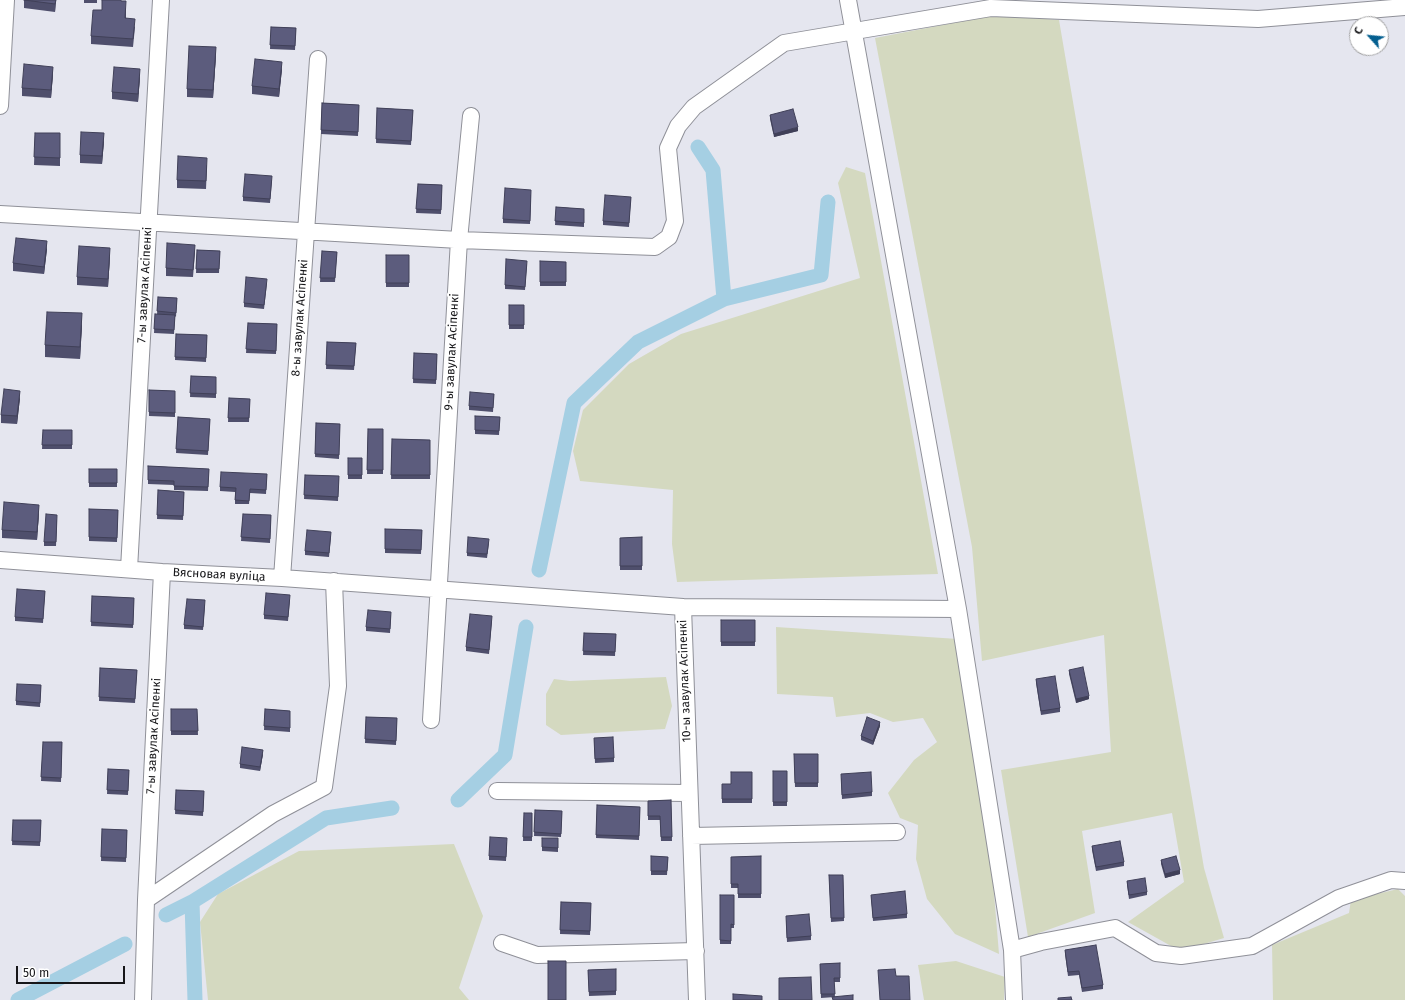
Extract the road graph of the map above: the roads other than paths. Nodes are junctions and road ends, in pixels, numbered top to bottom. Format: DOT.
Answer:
graph roads {
  1 [pos="6,0"];
  2 [pos="161,0"];
  3 [pos="848,0"];
  4 [pos="1405,7"];
  5 [pos="854,32"];
  6 [pos="318,59"];
  7 [pos="0,106"];
  8 [pos="471,116"];
  9 [pos="0,214"];
  10 [pos="148,223"];
  11 [pos="306,232"];
  12 [pos="459,240"];
  13 [pos="0,560"];
  14 [pos="128,569"];
  15 [pos="162,572"];
  16 [pos="282,578"];
  17 [pos="334,581"];
  18 [pos="438,589"];
  19 [pos="683,607"];
  20 [pos="958,609"];
  21 [pos="431,720"];
  22 [pos="497,791"];
  23 [pos="689,793"];
  24 [pos="897,832"];
  25 [pos="691,836"];
  26 [pos="1405,881"];
  27 [pos="146,900"];
  28 [pos="502,943"];
  29 [pos="1012,950"];
  30 [pos="696,951"];
  31 [pos="143,1000"];
  32 [pos="697,1000"];
  33 [pos="1014,1000"];
  1 -- 7 [label="street"];
  2 -- 10 [label="street, 7-ы завулак Асіпенкі"];
  3 -- 5 [label="street"];
  4 -- 5 [label="street"];
  5 -- 12 [label="street"];
  5 -- 20 [label="street"];
  6 -- 11 [label="street, 8-ы завулак Асіпенкі"];
  8 -- 12 [label="street, 9-ы завулак Асіпенкі"];
  9 -- 10 [label="street"];
  10 -- 11 [label="street"];
  10 -- 14 [label="street, 7-ы завулак Асіпенкі"];
  11 -- 12 [label="street"];
  11 -- 16 [label="street, 8-ы завулак Асіпенкі"];
  12 -- 18 [label="street, 9-ы завулак Асіпенкі"];
  13 -- 14 [label="street, Вясновая вуліца"];
  14 -- 15 [label="street, Вясновая вуліца"];
  15 -- 16 [label="street, Вясновая вуліца"];
  15 -- 27 [label="street, 7-ы завулак Асіпенкі"];
  16 -- 17 [label="street, Вясновая вуліца"];
  17 -- 18 [label="street, Вясновая вуліца"];
  17 -- 27 [label="street"];
  18 -- 19 [label="street, 10-ы завулак Асіпенкі"];
  18 -- 21 [label="street, 9-ы завулак Асіпенкі"];
  19 -- 20 [label="street"];
  19 -- 23 [label="street, 10-ы завулак Асіпенкі"];
  20 -- 29 [label="street"];
  22 -- 23 [label="street"];
  23 -- 25 [label="street, 10-ы завулак Асіпенкі"];
  24 -- 25 [label="street"];
  25 -- 30 [label="street, 10-ы завулак Асіпенкі"];
  26 -- 29 [label="street"];
  27 -- 31 [label="street, 7-ы завулак Асіпенкі"];
  28 -- 30 [label="street"];
  29 -- 33 [label="street"];
  30 -- 32 [label="street, 10-ы завулак Асіпенкі"];
}
